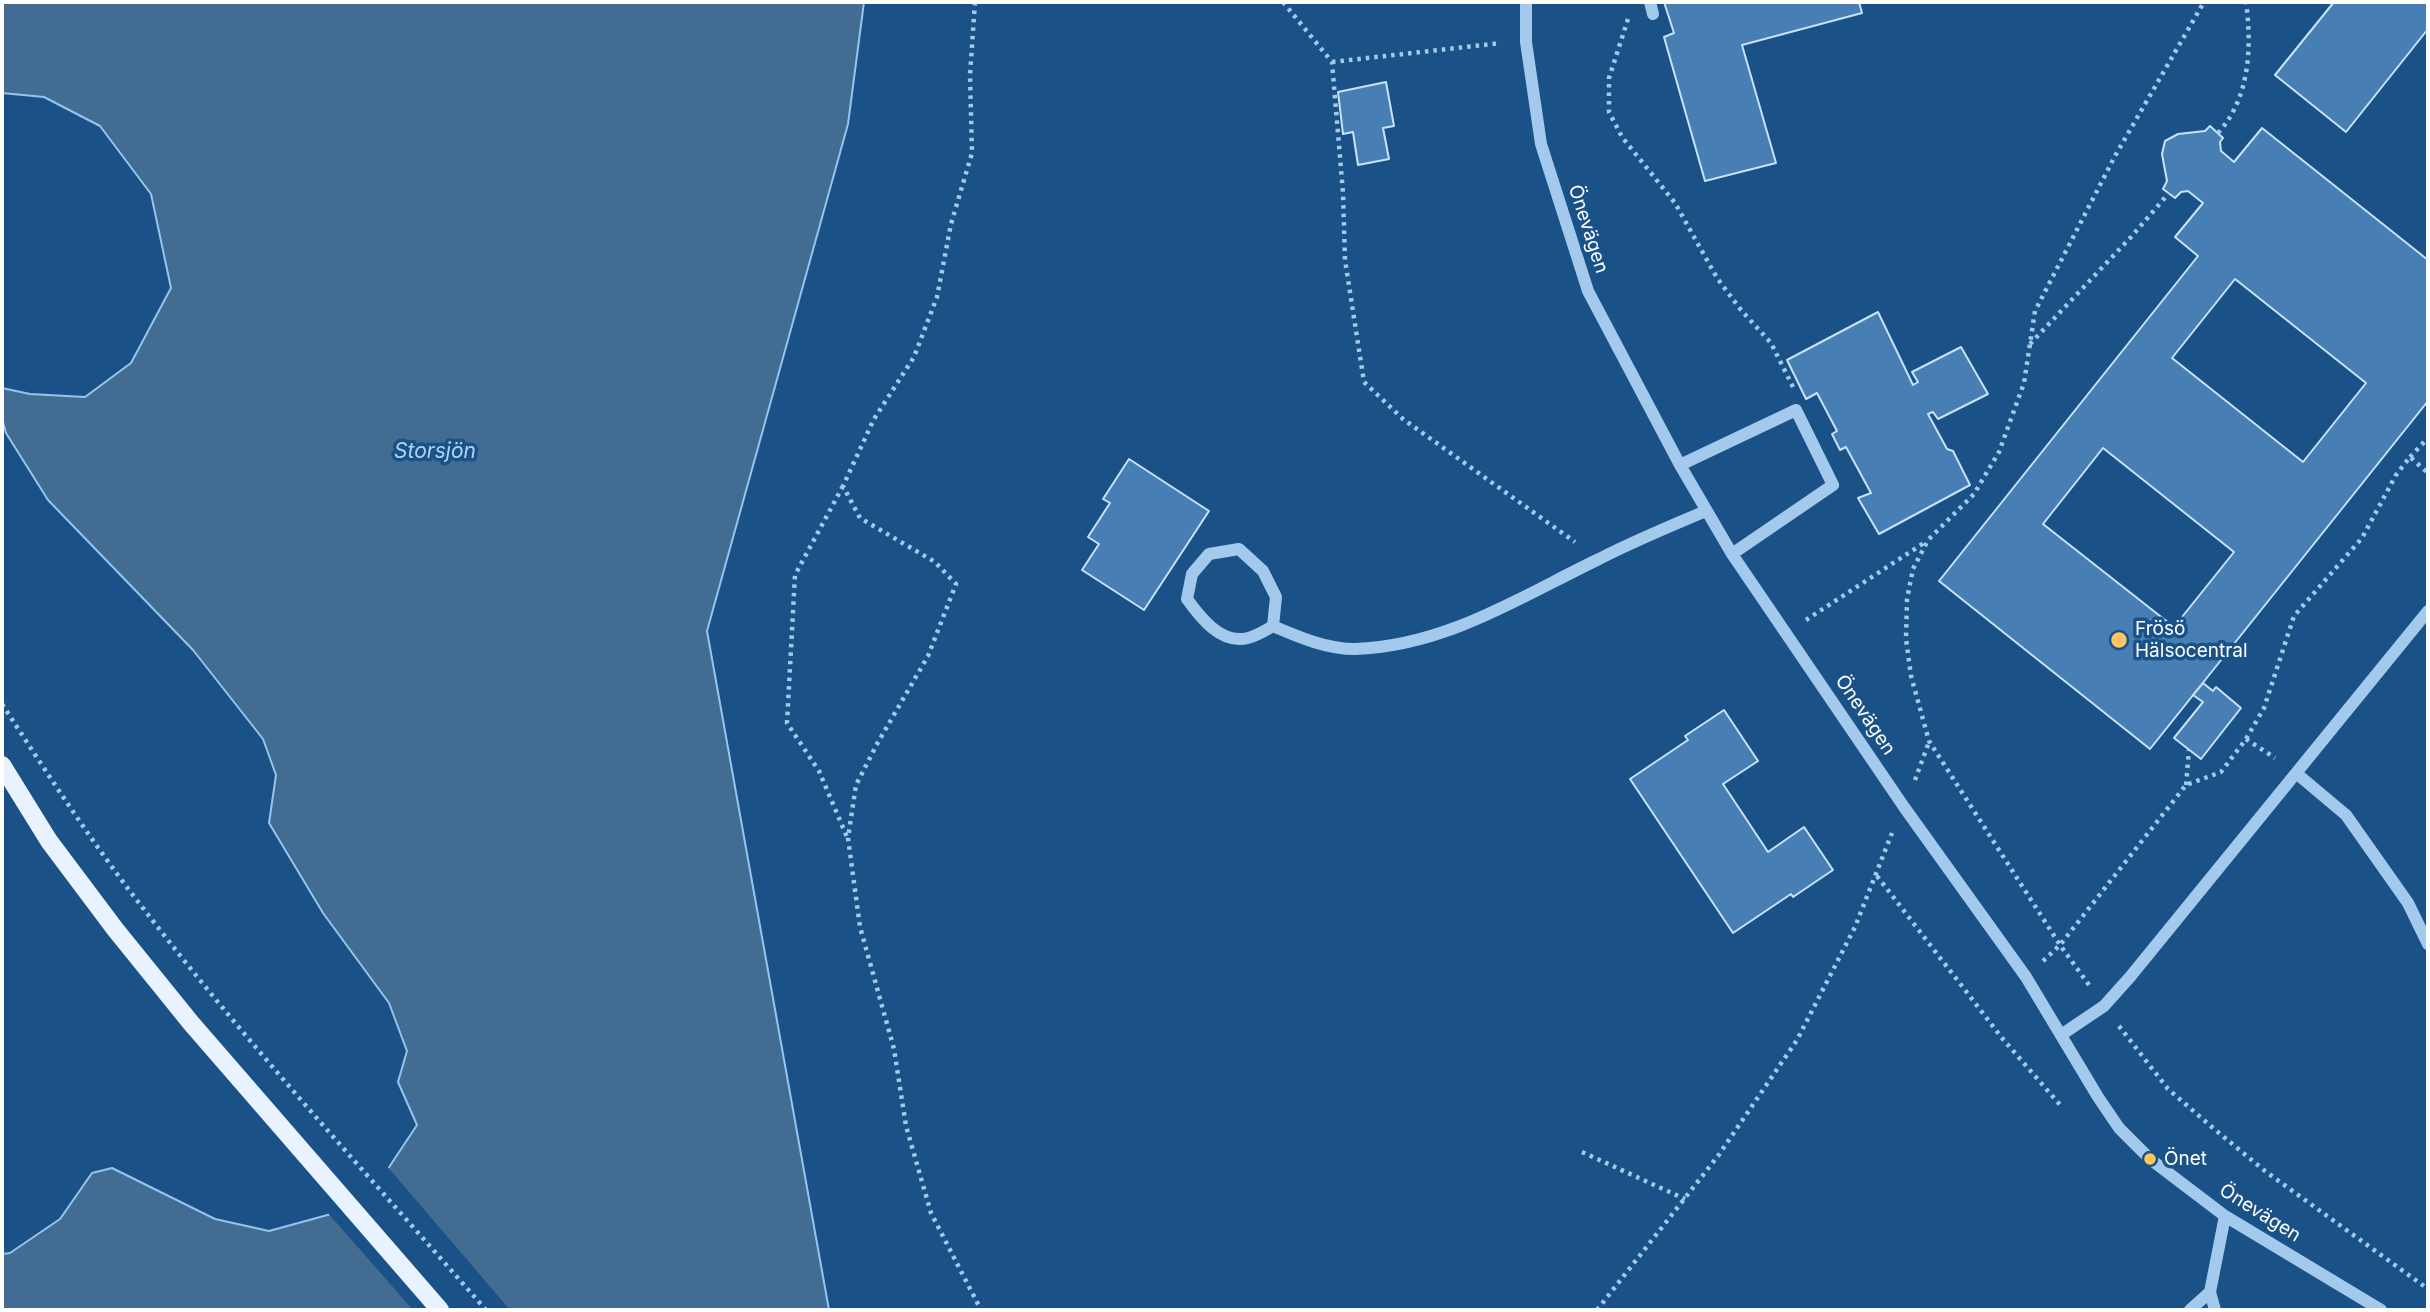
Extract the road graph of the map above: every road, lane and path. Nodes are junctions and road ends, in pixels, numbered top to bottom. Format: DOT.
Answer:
graph roads {
  1 [pos="975,2"];
  2 [pos="1283,2"];
  3 [pos="1526,2"];
  4 [pos="2204,2"];
  5 [pos="2246,2"];
  6 [pos="1631,9"];
  7 [pos="1485,44"];
  8 [pos="1332,62"];
  9 [pos="2218,133"];
  10 [pos="2169,193"];
  11 [pos="2030,344"];
  12 [pos="1796,410"];
  13 [pos="2428,438"];
  14 [pos="2410,457"];
  15 [pos="1680,465"];
  16 [pos="2428,473"];
  17 [pos="843,486"];
  18 [pos="1706,510"];
  19 [pos="1928,540"];
  20 [pos="1732,554"];
  21 [pos="1599,559"];
  22 [pos="2428,611"];
  23 [pos="1273,626"];
  24 [pos="1787,633"];
  25 [pos="2,704"];
  26 [pos="2246,739"];
  27 [pos="1929,741"];
  28 [pos="2189,750"];
  29 [pos="2,765"];
  30 [pos="2296,773"];
  31 [pos="2186,785"];
  32 [pos="1904,807"];
  33 [pos="848,838"];
  34 [pos="1877,875"];
  35 [pos="2428,944"];
  36 [pos="2060,945"];
  37 [pos="2026,977"];
  38 [pos="2104,1006"];
  39 [pos="2061,1035"];
  40 [pos="2061,1107"];
  41 [pos="1582,1152"];
  42 [pos="1685,1199"];
  43 [pos="2225,1216"];
  44 [pos="2428,1289"];
  45 [pos="2210,1292"];
  46 [pos="440,1310"];
  47 [pos="486,1310"];
  48 [pos="981,1310"];
  49 [pos="1597,1310"];
  50 [pos="2190,1310"];
  51 [pos="2215,1310"];
  52 [pos="2381,1310"];
  1 -- 17 [label="path"];
  2 -- 8 [label="path"];
  3 -- 15 [label="street, Önevägen"];
  4 -- 11 [label="path"];
  5 -- 9 [label="path"];
  6 -- 12 [label="path"];
  7 -- 8 [label="path"];
  8 -- 21 [label="path"];
  10 -- 11 [label="path"];
  11 -- 19 [label="path"];
  12 -- 15 [label="street"];
  12 -- 20 [label="street"];
  13 -- 14 [label="path"];
  14 -- 16 [label="path"];
  14 -- 26 [label="path"];
  15 -- 18 [label="street, Önevägen"];
  17 -- 33 [label="path"];
  17 -- 33 [label="path"];
  18 -- 20 [label="street, Önevägen"];
  18 -- 21 [label="street"];
  19 -- 24 [label="path"];
  19 -- 27 [label="path"];
  20 -- 24 [label="street, Önevägen"];
  21 -- 23 [label="street"];
  22 -- 30 [label="street"];
  23 -- 23 [label="street"];
  24 -- 32 [label="street, Önevägen"];
  25 -- 47 [label="path"];
  26 -- 30 [label="path"];
  26 -- 31 [label="path"];
  27 -- 32 [label="path"];
  27 -- 36 [label="path"];
  28 -- 31 [label="path"];
  29 -- 46 [label="main road"];
  30 -- 35 [label="street"];
  30 -- 38 [label="street"];
  31 -- 36 [label="path"];
  32 -- 34 [label="path"];
  32 -- 37 [label="street, Önevägen"];
  33 -- 48 [label="path"];
  34 -- 40 [label="path"];
  34 -- 42 [label="path"];
  36 -- 37 [label="path"];
  36 -- 38 [label="path"];
  37 -- 39 [label="street, Önevägen"];
  38 -- 39 [label="street"];
  38 -- 44 [label="path"];
  39 -- 43 [label="street, Önevägen"];
  41 -- 42 [label="path"];
  42 -- 49 [label="path"];
  43 -- 45 [label="street"];
  43 -- 52 [label="street, Önevägen"];
  45 -- 50 [label="street"];
  45 -- 51 [label="street"];
}
